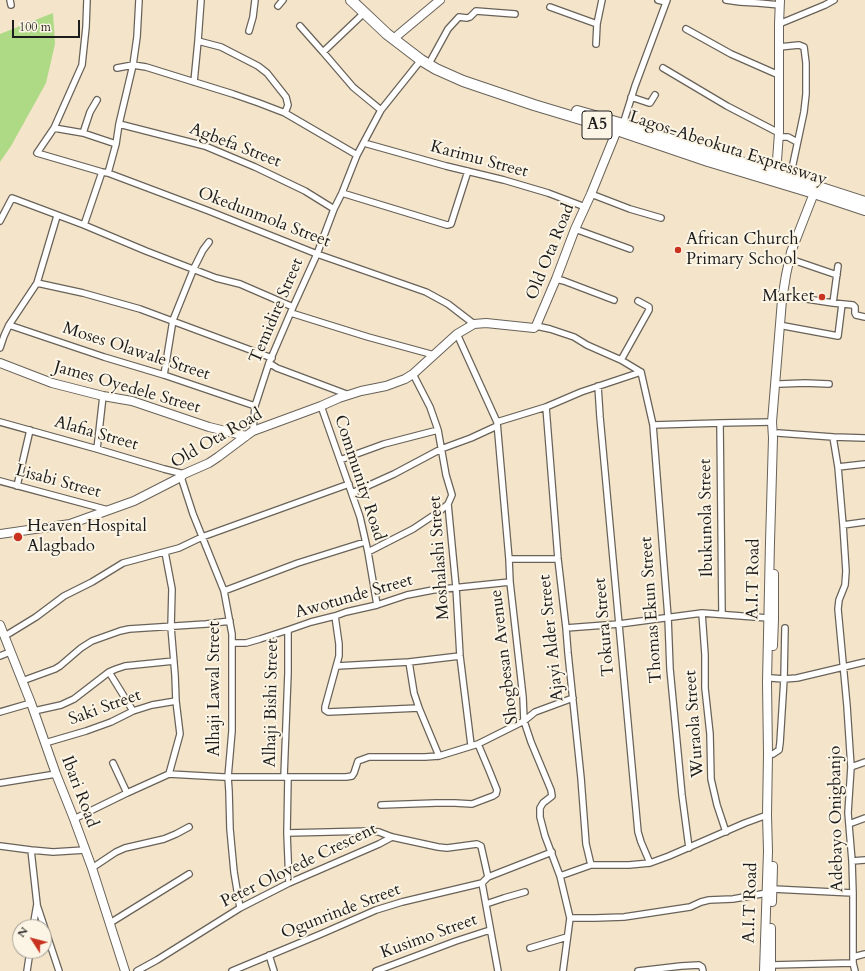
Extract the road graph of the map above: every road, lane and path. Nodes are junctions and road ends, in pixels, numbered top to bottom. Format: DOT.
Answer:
graph roads {
  1 [pos="87,0"];
  2 [pos="139,0"];
  3 [pos="201,0"];
  4 [pos="254,0"];
  5 [pos="283,0"];
  6 [pos="351,0"];
  7 [pos="361,0"];
  8 [pos="440,0"];
  9 [pos="602,0"];
  10 [pos="658,0"];
  11 [pos="726,0"];
  12 [pos="834,0"];
  13 [pos="666,1"];
  14 [pos="780,2"];
  15 [pos="278,6"];
  16 [pos="550,7"];
  17 [pos="364,13"];
  18 [pos="515,14"];
  19 [pos="597,24"];
  20 [pos="779,24"];
  21 [pos="300,26"];
  22 [pos="686,29"];
  23 [pos="249,31"];
  24 [pos="398,35"];
  25 [pos="198,42"];
  26 [pos="596,44"];
  27 [pos="779,47"];
  28 [pos="323,52"];
  29 [pos="421,60"];
  30 [pos="431,60"];
  31 [pos="133,65"];
  32 [pos="117,68"];
  33 [pos="663,68"];
  34 [pos="779,75"];
  35 [pos="194,82"];
  36 [pos="655,95"];
  37 [pos="632,97"];
  38 [pos="97,100"];
  39 [pos="381,110"];
  40 [pos="285,113"];
  41 [pos="119,124"];
  42 [pos="620,127"];
  43 [pos="54,128"];
  44 [pos="83,133"];
  45 [pos="779,135"];
  46 [pos="797,142"];
  47 [pos="364,143"];
  48 [pos="116,144"];
  49 [pos="357,155"];
  50 [pos="468,172"];
  51 [pos="105,173"];
  52 [pos="776,174"];
  53 [pos="790,178"];
  54 [pos="342,193"];
  55 [pos="591,194"];
  56 [pos="816,194"];
  57 [pos="865,202"];
  58 [pos="585,207"];
  59 [pos="334,209"];
  60 [pos="865,210"];
  61 [pos="57,216"];
  62 [pos="661,218"];
  63 [pos="0,221"];
  64 [pos="84,225"];
  65 [pos="575,230"];
  66 [pos="209,242"];
  67 [pos="630,249"];
  68 [pos="317,254"];
  69 [pos="793,260"];
  70 [pos="838,266"];
  71 [pos="194,268"];
  72 [pos="837,275"];
  73 [pos="556,279"];
  74 [pos="37,283"];
  75 [pos="787,296"];
  76 [pos="614,300"];
  77 [pos="638,301"];
  78 [pos="833,303"];
  79 [pos="842,304"];
  80 [pos="292,310"];
  81 [pos="865,317"];
  82 [pos="173,320"];
  83 [pos="474,324"];
  84 [pos="9,325"];
  85 [pos="536,326"];
  86 [pos="784,326"];
  87 [pos="457,334"];
  88 [pos="0,348"];
  89 [pos="434,355"];
  90 [pos="271,360"];
  91 [pos="621,360"];
  92 [pos="0,363"];
  93 [pos="641,372"];
  94 [pos="414,374"];
  95 [pos="164,375"];
  96 [pos="780,384"];
  97 [pos="829,384"];
  98 [pos="598,386"];
  99 [pos="104,396"];
  100 [pos="349,396"];
  101 [pos="776,401"];
  102 [pos="255,406"];
  103 [pos="321,406"];
  104 [pos="546,407"];
  105 [pos="0,422"];
  106 [pos="772,422"];
  107 [pos="720,423"];
  108 [pos="497,424"];
  109 [pos="653,425"];
  110 [pos="30,430"];
  111 [pos="438,430"];
  112 [pos="250,433"];
  113 [pos="778,433"];
  114 [pos="833,437"];
  115 [pos="865,438"];
  116 [pos="97,449"];
  117 [pos="441,449"];
  118 [pos="340,460"];
  119 [pos="865,464"];
  120 [pos="838,467"];
  121 [pos="183,475"];
  122 [pos="0,481"];
  123 [pos="349,484"];
  124 [pos="17,486"];
  125 [pos="352,494"];
  126 [pos="448,504"];
  127 [pos="108,510"];
  128 [pos="865,522"];
  129 [pos="843,524"];
  130 [pos="0,534"];
  131 [pos="202,537"];
  132 [pos="365,542"];
  133 [pos="165,552"];
  134 [pos="368,552"];
  135 [pos="509,559"];
  136 [pos="558,559"];
  137 [pos="510,582"];
  138 [pos="456,587"];
  139 [pos="224,591"];
  140 [pos="377,605"];
  141 [pos="702,612"];
  142 [pos="722,614"];
  143 [pos="335,616"];
  144 [pos="668,617"];
  145 [pos="768,618"];
  146 [pos="230,621"];
  147 [pos="619,624"];
  148 [pos="0,625"];
  149 [pos="171,627"];
  150 [pos="566,628"];
  151 [pos="785,628"];
  152 [pos="288,630"];
  153 [pos="5,636"];
  154 [pos="232,643"];
  155 [pos="784,648"];
  156 [pos="773,649"];
  157 [pos="10,652"];
  158 [pos="0,656"];
  159 [pos="460,656"];
  160 [pos="174,662"];
  161 [pos="409,662"];
  162 [pos="865,662"];
  163 [pos="337,666"];
  164 [pos="844,667"];
  165 [pos="109,672"];
  166 [pos="771,678"];
  167 [pos="784,679"];
  168 [pos="22,681"];
  169 [pos="573,698"];
  170 [pos="176,700"];
  171 [pos="33,707"];
  172 [pos="419,708"];
  173 [pos="133,711"];
  174 [pos="0,712"];
  175 [pos="524,721"];
  176 [pos="45,743"];
  177 [pos="478,744"];
  178 [pos="471,745"];
  179 [pos="773,754"];
  180 [pos="439,756"];
  181 [pos="865,762"];
  182 [pos="113,763"];
  183 [pos="851,767"];
  184 [pos="56,774"];
  185 [pos="169,774"];
  186 [pos="228,777"];
  187 [pos="286,777"];
  188 [pos="0,783"];
  189 [pos="127,793"];
  190 [pos="381,805"];
  191 [pos="767,815"];
  192 [pos="865,818"];
  193 [pos="74,819"];
  194 [pos="849,824"];
  195 [pos="189,827"];
  196 [pos="726,832"];
  197 [pos="287,833"];
  198 [pos="392,837"];
  199 [pos="0,846"];
  200 [pos="689,848"];
  201 [pos="31,850"];
  202 [pos="85,850"];
  203 [pos="552,852"];
  204 [pos="865,860"];
  205 [pos="852,861"];
  206 [pos="650,862"];
  207 [pos="590,865"];
  208 [pos="92,868"];
  209 [pos="189,874"];
  210 [pos="560,876"];
  211 [pos="488,877"];
  212 [pos="289,883"];
  213 [pos="482,883"];
  214 [pos="770,891"];
  215 [pos="525,892"];
  216 [pos="853,893"];
  217 [pos="37,904"];
  218 [pos="486,904"];
  219 [pos="240,908"];
  220 [pos="570,918"];
  221 [pos="34,919"];
  222 [pos="110,923"];
  223 [pos="490,930"];
  224 [pos="567,937"];
  225 [pos="530,948"];
  226 [pos="865,954"];
  227 [pos="269,956"];
  228 [pos="29,959"];
  229 [pos="853,960"];
  230 [pos="771,968"];
  231 [pos="648,970"];
  232 [pos="27,971"];
  233 [pos="59,971"];
  234 [pos="126,971"];
  235 [pos="137,971"];
  236 [pos="232,971"];
  237 [pos="274,971"];
  238 [pos="376,971"];
  239 [pos="498,971"];
  240 [pos="563,971"];
  241 [pos="638,971"];
  242 [pos="703,971"];
  243 [pos="764,971"];
  244 [pos="854,971"];
  1 -- 43 [label="street"];
  2 -- 31 [label="street"];
  3 -- 25 [label="street"];
  4 -- 23 [label="street"];
  5 -- 15 [label="street"];
  6 -- 17 [label="highway, Lagos-Abeokuta Expressway / A5"];
  7 -- 24 [label="highway, Lagos-Abeokuta Expressway / A5"];
  8 -- 24 [label="street"];
  9 -- 19 [label="street"];
  10 -- 13 [label="street"];
  11 -- 14 [label="street"];
  12 -- 20 [label="street"];
  13 -- 37 [label="street"];
  14 -- 20 [label="street"];
  16 -- 19 [label="street"];
  17 -- 28 [label="street"];
  17 -- 29 [label="highway, Lagos-Abeokuta Expressway / A5"];
  18 -- 30 [label="street"];
  19 -- 26 [label="street"];
  20 -- 27 [label="street"];
  21 -- 28 [label="street"];
  22 -- 34 [label="street"];
  24 -- 30 [label="highway, Lagos-Abeokuta Expressway / A5"];
  25 -- 35 [label="street"];
  25 -- 40 [label="street"];
  27 -- 34 [label="street"];
  27 -- 46 [label="street"];
  28 -- 39 [label="street"];
  29 -- 39 [label="street, Temidire Street"];
  29 -- 42 [label="highway, Lagos-Abeokuta Expressway / A5"];
  30 -- 42 [label="highway, Lagos-Abeokuta Expressway / A5"];
  31 -- 32 [label="street"];
  31 -- 35 [label="street"];
  31 -- 41 [label="street"];
  33 -- 45 [label="street"];
  34 -- 45 [label="street"];
  35 -- 40 [label="street"];
  36 -- 37 [label="street"];
  37 -- 42 [label="street"];
  38 -- 44 [label="street"];
  39 -- 47 [label="street, Temidire Street"];
  40 -- 49 [label="street"];
  41 -- 48 [label="street"];
  41 -- 59 [label="street, Agbefa Street"];
  42 -- 52 [label="highway, Lagos-Abeokuta Expressway / A5"];
  42 -- 55 [label="street, Old Ota Road"];
  42 -- 56 [label="highway, Lagos-Abeokuta Expressway / A5"];
  43 -- 44 [label="street"];
  43 -- 51 [label="street, Okedunmola Street"];
  44 -- 48 [label="street"];
  45 -- 46 [label="street"];
  45 -- 52 [label="street"];
  46 -- 53 [label="street"];
  47 -- 49 [label="street, Temidire Street"];
  47 -- 50 [label="street, Karimu Street"];
  48 -- 51 [label="street"];
  49 -- 54 [label="street, Temidire Street"];
  50 -- 54 [label="street"];
  50 -- 58 [label="street, Karimu Street"];
  51 -- 64 [label="street"];
  51 -- 68 [label="street, Okedunmola Street"];
  52 -- 53 [label="highway, Lagos-Abeokuta Expressway / A5"];
  53 -- 57 [label="highway, Lagos-Abeokuta Expressway / A5"];
  54 -- 59 [label="street, Temidire Street"];
  55 -- 58 [label="street, Old Ota Road"];
  55 -- 62 [label="street"];
  56 -- 60 [label="highway, Lagos-Abeokuta Expressway / A5"];
  56 -- 69 [label="street, A.I.T Road"];
  56 -- 101 [label="street, A.I.T Road"];
  58 -- 65 [label="street, Old Ota Road"];
  59 -- 68 [label="street, Temidire Street"];
  61 -- 63 [label="street"];
  61 -- 64 [label="street"];
  61 -- 74 [label="street"];
  64 -- 71 [label="street"];
  65 -- 67 [label="street"];
  65 -- 73 [label="street, Old Ota Road"];
  66 -- 71 [label="street"];
  68 -- 80 [label="street, Temidire Street"];
  68 -- 83 [label="street, Okedunmola Street"];
  69 -- 72 [label="street"];
  69 -- 75 [label="street, A.I.T Road"];
  70 -- 72 [label="street"];
  71 -- 80 [label="street"];
  71 -- 82 [label="street"];
  72 -- 78 [label="street"];
  73 -- 76 [label="street"];
  73 -- 85 [label="street, Old Ota Road"];
  74 -- 82 [label="street"];
  74 -- 84 [label="street"];
  75 -- 78 [label="street"];
  75 -- 86 [label="street, A.I.T Road"];
  77 -- 91 [label="street"];
  78 -- 79 [label="street"];
  79 -- 81 [label="street"];
  79 -- 86 [label="street"];
  80 -- 89 [label="street"];
  80 -- 90 [label="street, Temidire Street"];
  82 -- 90 [label="street"];
  82 -- 95 [label="street"];
  83 -- 85 [label="street, Old Ota Road"];
  83 -- 87 [label="street, Old Ota Road"];
  84 -- 88 [label="street"];
  84 -- 95 [label="street, Moses Olawale Street"];
  85 -- 91 [label="street"];
  86 -- 96 [label="street, A.I.T Road"];
  87 -- 89 [label="street, Old Ota Road"];
  87 -- 108 [label="street, Shogbesan Avenue"];
  89 -- 94 [label="street, Old Ota Road"];
  90 -- 100 [label="street"];
  90 -- 102 [label="street, Temidire Street"];
  91 -- 93 [label="street"];
  92 -- 99 [label="street, James Oyedele Street"];
  93 -- 98 [label="street"];
  93 -- 109 [label="street, Thomas Ekun Street"];
  94 -- 100 [label="street, Old Ota Road"];
  94 -- 111 [label="street, Moshalashi Street"];
  95 -- 102 [label="street, Moses Olawale Street"];
  96 -- 97 [label="street"];
  96 -- 101 [label="street, A.I.T Road"];
  98 -- 104 [label="street"];
  98 -- 147 [label="street, Tokura Street"];
  99 -- 112 [label="street, James Oyedele Street"];
  99 -- 116 [label="street"];
  100 -- 103 [label="street, Old Ota Road"];
  101 -- 106 [label="street, A.I.T Road"];
  101 -- 113 [label="street, A.I.T Road"];
  102 -- 112 [label="street, Temidire Street"];
  103 -- 112 [label="street, Old Ota Road"];
  103 -- 118 [label="street, Community Road"];
  104 -- 108 [label="street"];
  104 -- 136 [label="street, Ajayi Alder Street"];
  105 -- 110 [label="street, Alafia Street"];
  106 -- 107 [label="street"];
  106 -- 145 [label="street, A.I.T Road"];
  107 -- 109 [label="street"];
  107 -- 142 [label="street, Ibukunola Street"];
  108 -- 117 [label="street"];
  108 -- 135 [label="street, Shogbesan Avenue"];
  109 -- 144 [label="street, Thomas Ekun Street"];
  110 -- 116 [label="street, Alafia Street"];
  110 -- 124 [label="street"];
  111 -- 117 [label="street, Moshalashi Street"];
  111 -- 118 [label="street"];
  112 -- 121 [label="street, Old Ota Road"];
  113 -- 114 [label="street"];
  113 -- 156 [label="street, A.I.T Road"];
  114 -- 115 [label="street"];
  114 -- 120 [label="street, Adebayo Onigbanjo"];
  116 -- 121 [label="street, Alafia Street"];
  117 -- 125 [label="street"];
  117 -- 126 [label="street, Moshalashi Street"];
  118 -- 123 [label="street, Community Road"];
  119 -- 120 [label="street"];
  120 -- 129 [label="street, Adebayo Onigbanjo"];
  121 -- 127 [label="street, Old Ota Road"];
  121 -- 131 [label="street, Alhaji Lawal Street"];
  122 -- 124 [label="street, Lisabi Street"];
  123 -- 125 [label="street, Community Road"];
  123 -- 131 [label="street"];
  124 -- 127 [label="street, Lisabi Street"];
  125 -- 132 [label="street, Community Road"];
  126 -- 134 [label="street"];
  126 -- 138 [label="street, Moshalashi Street"];
  127 -- 130 [label="street, Old Ota Road"];
  128 -- 129 [label="street"];
  129 -- 164 [label="street, Adebayo Onigbanjo"];
  131 -- 133 [label="street"];
  131 -- 139 [label="street, Alhaji Lawal Street"];
  132 -- 134 [label="street, Community Road"];
  132 -- 139 [label="street"];
  133 -- 149 [label="street"];
  133 -- 153 [label="street"];
  134 -- 140 [label="street, Community Road"];
  135 -- 136 [label="street"];
  135 -- 137 [label="street, Shogbesan Avenue"];
  136 -- 150 [label="street, Ajayi Alder Street"];
  137 -- 138 [label="street, Awotunde Street"];
  137 -- 175 [label="street, Shogbesan Avenue"];
  138 -- 140 [label="street, Awotunde Street"];
  138 -- 159 [label="street, Moshalashi Street"];
  139 -- 146 [label="street, Alhaji Lawal Street"];
  140 -- 143 [label="street, Awotunde Street"];
  141 -- 142 [label="street"];
  141 -- 144 [label="street"];
  141 -- 196 [label="street, Wuraola Street"];
  142 -- 145 [label="street"];
  143 -- 152 [label="street, Awotunde Street"];
  143 -- 163 [label="street"];
  144 -- 147 [label="street"];
  144 -- 200 [label="street, Thomas Ekun Street"];
  145 -- 191 [label="street, A.I.T Road"];
  146 -- 149 [label="street"];
  146 -- 154 [label="street, Alhaji Lawal Street"];
  147 -- 150 [label="street"];
  147 -- 206 [label="street, Tokura Street"];
  148 -- 153 [label="street, Ibari Road"];
  149 -- 160 [label="street"];
  149 -- 168 [label="street"];
  150 -- 169 [label="street, Ajayi Alder Street"];
  151 -- 155 [label="street"];
  152 -- 154 [label="street, Awotunde Street"];
  152 -- 187 [label="street, Alhaji Bishi Street"];
  153 -- 157 [label="street, Ibari Road"];
  154 -- 186 [label="street, Alhaji Lawal Street"];
  155 -- 156 [label="street"];
  155 -- 167 [label="street"];
  156 -- 166 [label="street, A.I.T Road"];
  157 -- 158 [label="street"];
  157 -- 168 [label="street, Ibari Road"];
  159 -- 161 [label="street"];
  159 -- 178 [label="street, Moshalashi Street"];
  160 -- 165 [label="street"];
  160 -- 170 [label="street"];
  161 -- 163 [label="street"];
  161 -- 172 [label="street"];
  162 -- 164 [label="street"];
  163 -- 172 [label="street"];
  164 -- 167 [label="street"];
  164 -- 183 [label="street, Adebayo Onigbanjo"];
  165 -- 171 [label="street"];
  165 -- 173 [label="street"];
  166 -- 167 [label="street"];
  166 -- 179 [label="street, A.I.T Road"];
  167 -- 179 [label="street"];
  168 -- 171 [label="street, Ibari Road"];
  169 -- 175 [label="street"];
  169 -- 207 [label="street, Ajayi Alder Street"];
  170 -- 173 [label="street, Saki Street"];
  170 -- 185 [label="street"];
  171 -- 174 [label="street"];
  171 -- 176 [label="street, Ibari Road"];
  172 -- 180 [label="street"];
  173 -- 176 [label="street, Saki Street"];
  175 -- 177 [label="street"];
  175 -- 203 [label="street, Shogbesan Avenue"];
  176 -- 184 [label="street, Ibari Road"];
  177 -- 178 [label="street"];
  177 -- 190 [label="street"];
  178 -- 180 [label="street"];
  179 -- 214 [label="street, A.I.T Road"];
  180 -- 187 [label="street"];
  181 -- 183 [label="street"];
  182 -- 189 [label="street"];
  183 -- 194 [label="street, Adebayo Onigbanjo"];
  184 -- 188 [label="street"];
  184 -- 193 [label="street, Ibari Road"];
  185 -- 186 [label="street"];
  185 -- 189 [label="street"];
  186 -- 187 [label="street"];
  186 -- 219 [label="street, Alhaji Lawal Street"];
  187 -- 197 [label="street, Alhaji Bishi Street"];
  189 -- 193 [label="street"];
  191 -- 196 [label="street"];
  191 -- 214 [label="street, A.I.T Road"];
  192 -- 194 [label="street"];
  193 -- 202 [label="street, Ibari Road"];
  194 -- 205 [label="street, Adebayo Onigbanjo"];
  195 -- 208 [label="street"];
  196 -- 200 [label="street"];
  197 -- 198 [label="street"];
  197 -- 212 [label="street, Alhaji Bishi Street"];
  198 -- 211 [label="street"];
  198 -- 212 [label="street, Peter Oloyede Crescent"];
  199 -- 201 [label="street"];
  200 -- 206 [label="street"];
  201 -- 202 [label="street"];
  201 -- 217 [label="street"];
  202 -- 208 [label="street, Ibari Road"];
  203 -- 210 [label="street, Shogbesan Avenue"];
  203 -- 211 [label="street"];
  204 -- 205 [label="street"];
  205 -- 216 [label="street, Adebayo Onigbanjo"];
  206 -- 207 [label="street"];
  207 -- 210 [label="street"];
  208 -- 222 [label="street, Ibari Road"];
  209 -- 222 [label="street"];
  210 -- 220 [label="street, Shogbesan Avenue"];
  211 -- 213 [label="street"];
  212 -- 219 [label="street, Peter Oloyede Crescent"];
  213 -- 218 [label="street"];
  213 -- 227 [label="street, Ogunrinde Street"];
  214 -- 216 [label="street"];
  214 -- 220 [label="street"];
  214 -- 230 [label="street, A.I.T Road"];
  214 -- 243 [label="street, A.I.T Road"];
  215 -- 218 [label="street"];
  216 -- 229 [label="street, Adebayo Onigbanjo"];
  217 -- 221 [label="street"];
  217 -- 233 [label="street"];
  218 -- 223 [label="street"];
  219 -- 235 [label="street, Peter Oloyede Crescent"];
  220 -- 224 [label="street, Shogbesan Avenue"];
  222 -- 234 [label="street, Ibari Road"];
  223 -- 238 [label="street, Kusimo Street"];
  223 -- 239 [label="street"];
  224 -- 225 [label="street"];
  224 -- 240 [label="street, Shogbesan Avenue"];
  226 -- 229 [label="street"];
  227 -- 236 [label="street, Ogunrinde Street"];
  227 -- 237 [label="street"];
  228 -- 232 [label="street"];
  229 -- 230 [label="street"];
  229 -- 244 [label="street, Adebayo Onigbanjo"];
  231 -- 241 [label="street"];
  231 -- 242 [label="street"];
}
